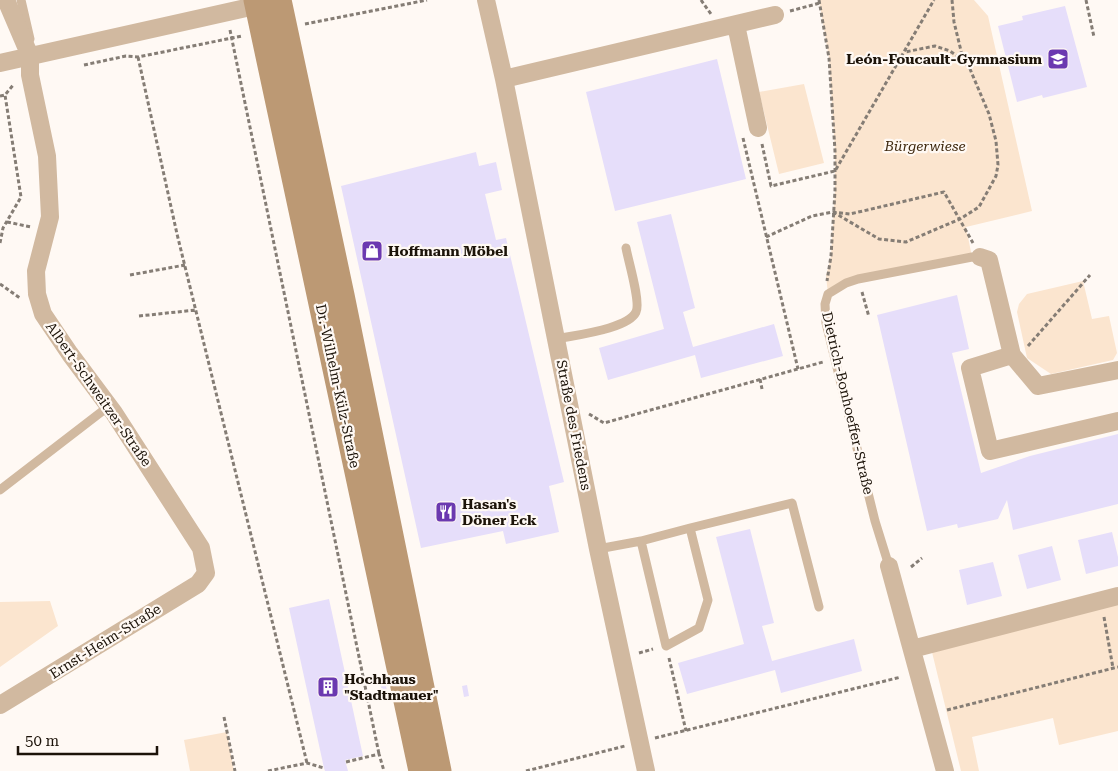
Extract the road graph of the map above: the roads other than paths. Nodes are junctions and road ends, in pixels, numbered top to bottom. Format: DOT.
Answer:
graph roads {
  1 [pos="6,0"];
  2 [pos="21,0"];
  3 [pos="486,0"];
  4 [pos="268,1"];
  5 [pos="775,15"];
  6 [pos="736,25"];
  7 [pos="33,55"];
  8 [pos="0,63"];
  9 [pos="504,79"];
  10 [pos="758,128"];
  11 [pos="626,248"];
  12 [pos="980,256"];
  13 [pos="557,339"];
  14 [pos="1014,358"];
  15 [pos="1118,370"];
  16 [pos="108,406"];
  17 [pos="1118,421"];
  18 [pos="0,490"];
  19 [pos="690,528"];
  20 [pos="641,541"];
  21 [pos="598,548"];
  22 [pos="889,566"];
  23 [pos="206,573"];
  24 [pos="1110,598"];
  25 [pos="820,608"];
  26 [pos="912,649"];
  27 [pos="0,705"];
  28 [pos="421,771"];
  29 [pos="439,771"];
  30 [pos="646,771"];
  31 [pos="945,771"];
  1 -- 7 [label="street, Albert-Schweitzer-Straße"];
  2 -- 7 [label="lane"];
  3 -- 9 [label="street, Straße des Friedens"];
  4 -- 7 [label="street"];
  4 -- 28 [label="street, Dr.-Wilhelm-Külz-Straße"];
  4 -- 29 [label="street, Dr.-Wilhelm-Külz-Straße"];
  5 -- 6 [label="street"];
  6 -- 9 [label="street"];
  6 -- 10 [label="street"];
  7 -- 8 [label="street"];
  7 -- 16 [label="street, Albert-Schweitzer-Straße"];
  9 -- 13 [label="street, Straße des Friedens"];
  11 -- 13 [label="lane"];
  12 -- 14 [label="street"];
  12 -- 22 [label="lane, Dietrich-Bonhoeffer-Straße"];
  13 -- 21 [label="street, Straße des Friedens"];
  14 -- 15 [label="street"];
  14 -- 17 [label="street"];
  16 -- 18 [label="lane"];
  16 -- 23 [label="street, Albert-Schweitzer-Straße"];
  19 -- 20 [label="lane"];
  19 -- 20 [label="lane"];
  19 -- 25 [label="lane"];
  20 -- 21 [label="lane"];
  21 -- 30 [label="street, Straße des Friedens"];
  22 -- 26 [label="street"];
  23 -- 27 [label="street, Ernst-Heim-Straße"];
  24 -- 26 [label="street"];
  26 -- 31 [label="street"];
}
